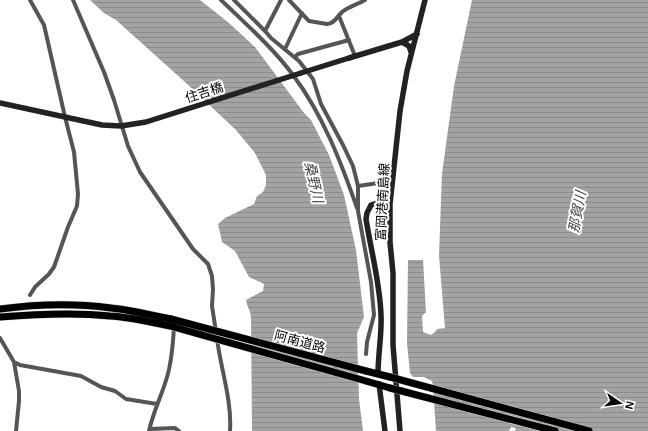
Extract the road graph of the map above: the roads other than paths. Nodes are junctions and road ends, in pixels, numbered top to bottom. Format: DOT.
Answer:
graph roads {
  1 [pos="30,0"];
  2 [pos="73,0"];
  3 [pos="221,0"];
  4 [pos="234,0"];
  5 [pos="281,0"];
  6 [pos="289,0"];
  7 [pos="365,0"];
  8 [pos="425,0"];
  9 [pos="302,13"];
  10 [pos="339,16"];
  11 [pos="265,31"];
  12 [pos="417,34"];
  13 [pos="349,40"];
  14 [pos="402,42"];
  15 [pos="285,49"];
  16 [pos="412,52"];
  17 [pos="295,57"];
  18 [pos="352,57"];
  19 [pos="291,76"];
  20 [pos="0,103"];
  21 [pos="65,117"];
  22 [pos="123,126"];
  23 [pos="392,181"];
  24 [pos="358,186"];
  25 [pos="390,204"];
  26 [pos="358,211"];
  27 [pos="30,295"];
  28 [pos="0,309"];
  29 [pos="0,317"];
  30 [pos="172,319"];
  31 [pos="0,338"];
  32 [pos="366,354"];
  33 [pos="14,362"];
  34 [pos="378,374"];
  35 [pos="379,384"];
  36 [pos="157,404"];
  37 [pos="150,430"];
  38 [pos="16,431"];
  39 [pos="179,431"];
  40 [pos="230,431"];
  41 [pos="385,431"];
  42 [pos="400,431"];
  43 [pos="555,431"];
  44 [pos="589,431"];
  1 -- 21 [label="street"];
  2 -- 22 [label="street"];
  3 -- 19 [label="street"];
  4 -- 11 [label="street"];
  5 -- 11 [label="street"];
  6 -- 9 [label="street"];
  7 -- 10 [label="street"];
  8 -- 12 [label="main road, 富岡港南島線"];
  9 -- 10 [label="street"];
  9 -- 15 [label="street"];
  10 -- 13 [label="street"];
  11 -- 15 [label="street"];
  12 -- 14 [label="main road, 住吉橋"];
  12 -- 16 [label="main road, 富岡港南島線"];
  13 -- 17 [label="street"];
  13 -- 18 [label="street"];
  14 -- 16 [label="main road"];
  14 -- 18 [label="main road, 住吉橋"];
  15 -- 17 [label="street"];
  16 -- 23 [label="main road, 富岡港南島線"];
  17 -- 24 [label="street"];
  18 -- 19 [label="main road, 住吉橋, bridge"];
  19 -- 22 [label="main road, 住吉橋"];
  19 -- 26 [label="street"];
  20 -- 21 [label="main road, 住吉橋"];
  21 -- 22 [label="main road, 住吉橋"];
  21 -- 27 [label="street"];
  22 -- 40 [label="street"];
  23 -- 24 [label="street"];
  23 -- 25 [label="main road, 富岡港南島線"];
  24 -- 26 [label="street"];
  25 -- 34 [label="main road"];
  25 -- 42 [label="main road, 富岡港南島線"];
  26 -- 32 [label="street"];
  28 -- 30 [label="highway, 阿南道路"];
  29 -- 30 [label="highway, 阿南道路"];
  30 -- 34 [label="highway, 阿南道路, bridge"];
  30 -- 35 [label="highway, 阿南道路, bridge"];
  30 -- 36 [label="street"];
  31 -- 33 [label="street"];
  33 -- 36 [label="street"];
  33 -- 38 [label="street"];
  34 -- 44 [label="highway, 阿南道路, bridge"];
  35 -- 41 [label="main road"];
  35 -- 43 [label="highway, 阿南道路, bridge"];
  36 -- 37 [label="street"];
  37 -- 39 [label="street"];
}
